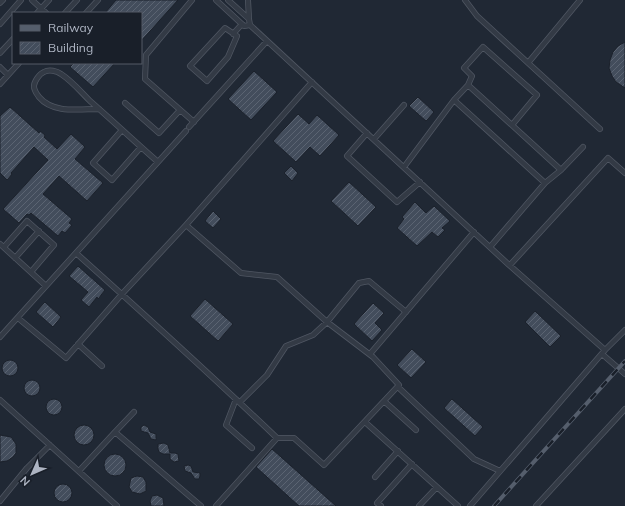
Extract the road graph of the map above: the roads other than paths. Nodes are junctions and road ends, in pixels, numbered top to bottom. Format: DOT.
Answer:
graph roads {
  1 [pos="3,0"];
  2 [pos="21,0"];
  3 [pos="32,0"];
  4 [pos="49,0"];
  5 [pos="77,0"];
  6 [pos="98,0"];
  7 [pos="192,0"];
  8 [pos="216,0"];
  9 [pos="228,0"];
  10 [pos="248,0"];
  11 [pos="465,0"];
  12 [pos="580,0"];
  13 [pos="0,3"];
  14 [pos="41,9"];
  15 [pos="38,12"];
  16 [pos="45,12"];
  17 [pos="66,12"];
  18 [pos="87,12"];
  19 [pos="249,19"];
  20 [pos="0,24"];
  21 [pos="242,24"];
  22 [pos="250,26"];
  23 [pos="234,34"];
  24 [pos="12,40"];
  25 [pos="267,41"];
  26 [pos="0,53"];
  27 [pos="528,63"];
  28 [pos="18,64"];
  29 [pos="0,67"];
  30 [pos="8,75"];
  31 [pos="312,82"];
  32 [pos="0,84"];
  33 [pos="468,85"];
  34 [pos="454,100"];
  35 [pos="125,103"];
  36 [pos="404,105"];
  37 [pos="99,109"];
  38 [pos="180,110"];
  39 [pos="194,122"];
  40 [pos="512,125"];
  41 [pos="600,129"];
  42 [pos="122,130"];
  43 [pos="367,133"];
  44 [pos="374,139"];
  45 [pos="141,147"];
  46 [pos="583,147"];
  47 [pos="158,162"];
  48 [pos="404,167"];
  49 [pos="561,170"];
  50 [pos="625,172"];
  51 [pos="420,182"];
  52 [pos="545,183"];
  53 [pos="186,225"];
  54 [pos="38,232"];
  55 [pos="474,232"];
  56 [pos="2,246"];
  57 [pos="490,247"];
  58 [pos="76,252"];
  59 [pos="15,258"];
  60 [pos="510,265"];
  61 [pos="31,272"];
  62 [pos="46,286"];
  63 [pos="122,294"];
  64 [pos="406,312"];
  65 [pos="18,318"];
  66 [pos="327,322"];
  67 [pos="625,330"];
  68 [pos="0,337"];
  69 [pos="78,344"];
  70 [pos="604,352"];
  71 [pos="370,354"];
  72 [pos="102,366"];
  73 [pos="625,374"];
  74 [pos="398,387"];
  75 [pos="0,400"];
  76 [pos="238,400"];
  77 [pos="384,401"];
  78 [pos="625,409"];
  79 [pos="134,412"];
  80 [pos="364,422"];
  81 [pos="416,430"];
  82 [pos="116,432"];
  83 [pos="277,438"];
  84 [pos="50,445"];
  85 [pos="252,448"];
  86 [pos="398,451"];
  87 [pos="412,464"];
  88 [pos="500,471"];
  89 [pos="79,472"];
  90 [pos="375,477"];
  91 [pos="437,487"];
  92 [pos="0,501"];
  93 [pos="118,506"];
  94 [pos="201,506"];
  95 [pos="216,506"];
  96 [pos="381,506"];
  97 [pos="419,506"];
  98 [pos="458,506"];
  99 [pos="470,506"];
  100 [pos="536,506"];
  1 -- 13 [label="lane"];
  2 -- 20 [label="lane"];
  3 -- 14 [label="lane"];
  4 -- 14 [label="lane"];
  5 -- 17 [label="lane"];
  6 -- 18 [label="lane"];
  7 -- 38 [label="lane"];
  8 -- 21 [label="lane"];
  9 -- 19 [label="lane"];
  10 -- 19 [label="lane"];
  11 -- 27 [label="lane"];
  12 -- 27 [label="lane"];
  14 -- 15 [label="lane"];
  14 -- 16 [label="lane"];
  19 -- 22 [label="lane"];
  21 -- 22 [label="lane"];
  21 -- 23 [label="lane"];
  22 -- 25 [label="lane"];
  23 -- 23 [label="lane"];
  24 -- 26 [label="lane"];
  25 -- 31 [label="lane"];
  25 -- 39 [label="lane"];
  27 -- 41 [label="lane"];
  28 -- 30 [label="lane"];
  29 -- 30 [label="lane"];
  30 -- 32 [label="lane"];
  31 -- 43 [label="lane"];
  31 -- 53 [label="lane"];
  33 -- 34 [label="lane"];
  33 -- 40 [label="lane"];
  33 -- 40 [label="lane"];
  34 -- 48 [label="lane"];
  34 -- 52 [label="lane"];
  35 -- 38 [label="lane"];
  36 -- 44 [label="lane"];
  37 -- 37 [label="lane"];
  37 -- 42 [label="lane"];
  38 -- 39 [label="lane"];
  39 -- 47 [label="lane"];
  40 -- 49 [label="lane"];
  42 -- 45 [label="lane"];
  42 -- 45 [label="lane"];
  43 -- 44 [label="lane"];
  43 -- 51 [label="lane"];
  44 -- 48 [label="lane"];
  45 -- 47 [label="lane"];
  46 -- 49 [label="lane"];
  47 -- 58 [label="lane"];
  48 -- 51 [label="lane"];
  49 -- 52 [label="lane"];
  50 -- 60 [label="lane"];
  51 -- 55 [label="lane"];
  52 -- 57 [label="lane"];
  53 -- 63 [label="lane"];
  53 -- 66 [label="lane"];
  54 -- 56 [label="lane"];
  54 -- 59 [label="lane"];
  54 -- 61 [label="lane"];
  55 -- 57 [label="lane"];
  55 -- 64 [label="lane"];
  56 -- 59 [label="lane"];
  57 -- 60 [label="lane"];
  58 -- 62 [label="lane"];
  58 -- 63 [label="lane"];
  59 -- 61 [label="lane"];
  60 -- 70 [label="lane"];
  61 -- 62 [label="lane"];
  62 -- 65 [label="lane"];
  63 -- 69 [label="lane"];
  63 -- 76 [label="lane"];
  64 -- 66 [label="lane"];
  64 -- 71 [label="lane"];
  65 -- 68 [label="lane"];
  65 -- 69 [label="lane"];
  66 -- 71 [label="lane"];
  66 -- 76 [label="lane"];
  67 -- 70 [label="lane"];
  69 -- 72 [label="lane"];
  70 -- 73 [label="lane"];
  70 -- 88 [label="lane"];
  71 -- 74 [label="lane"];
  74 -- 77 [label="lane"];
  74 -- 88 [label="lane"];
  75 -- 84 [label="lane"];
  76 -- 83 [label="lane"];
  76 -- 85 [label="lane"];
  77 -- 80 [label="lane"];
  77 -- 81 [label="lane"];
  78 -- 100 [label="lane"];
  79 -- 82 [label="lane"];
  80 -- 83 [label="lane"];
  80 -- 86 [label="lane"];
  82 -- 89 [label="lane"];
  82 -- 94 [label="lane"];
  83 -- 95 [label="lane"];
  84 -- 89 [label="lane"];
  84 -- 92 [label="lane"];
  86 -- 87 [label="lane"];
  86 -- 90 [label="lane"];
  87 -- 91 [label="lane"];
  87 -- 96 [label="lane"];
  88 -- 99 [label="lane"];
  89 -- 93 [label="lane"];
  91 -- 97 [label="lane"];
  91 -- 98 [label="lane"];
}
